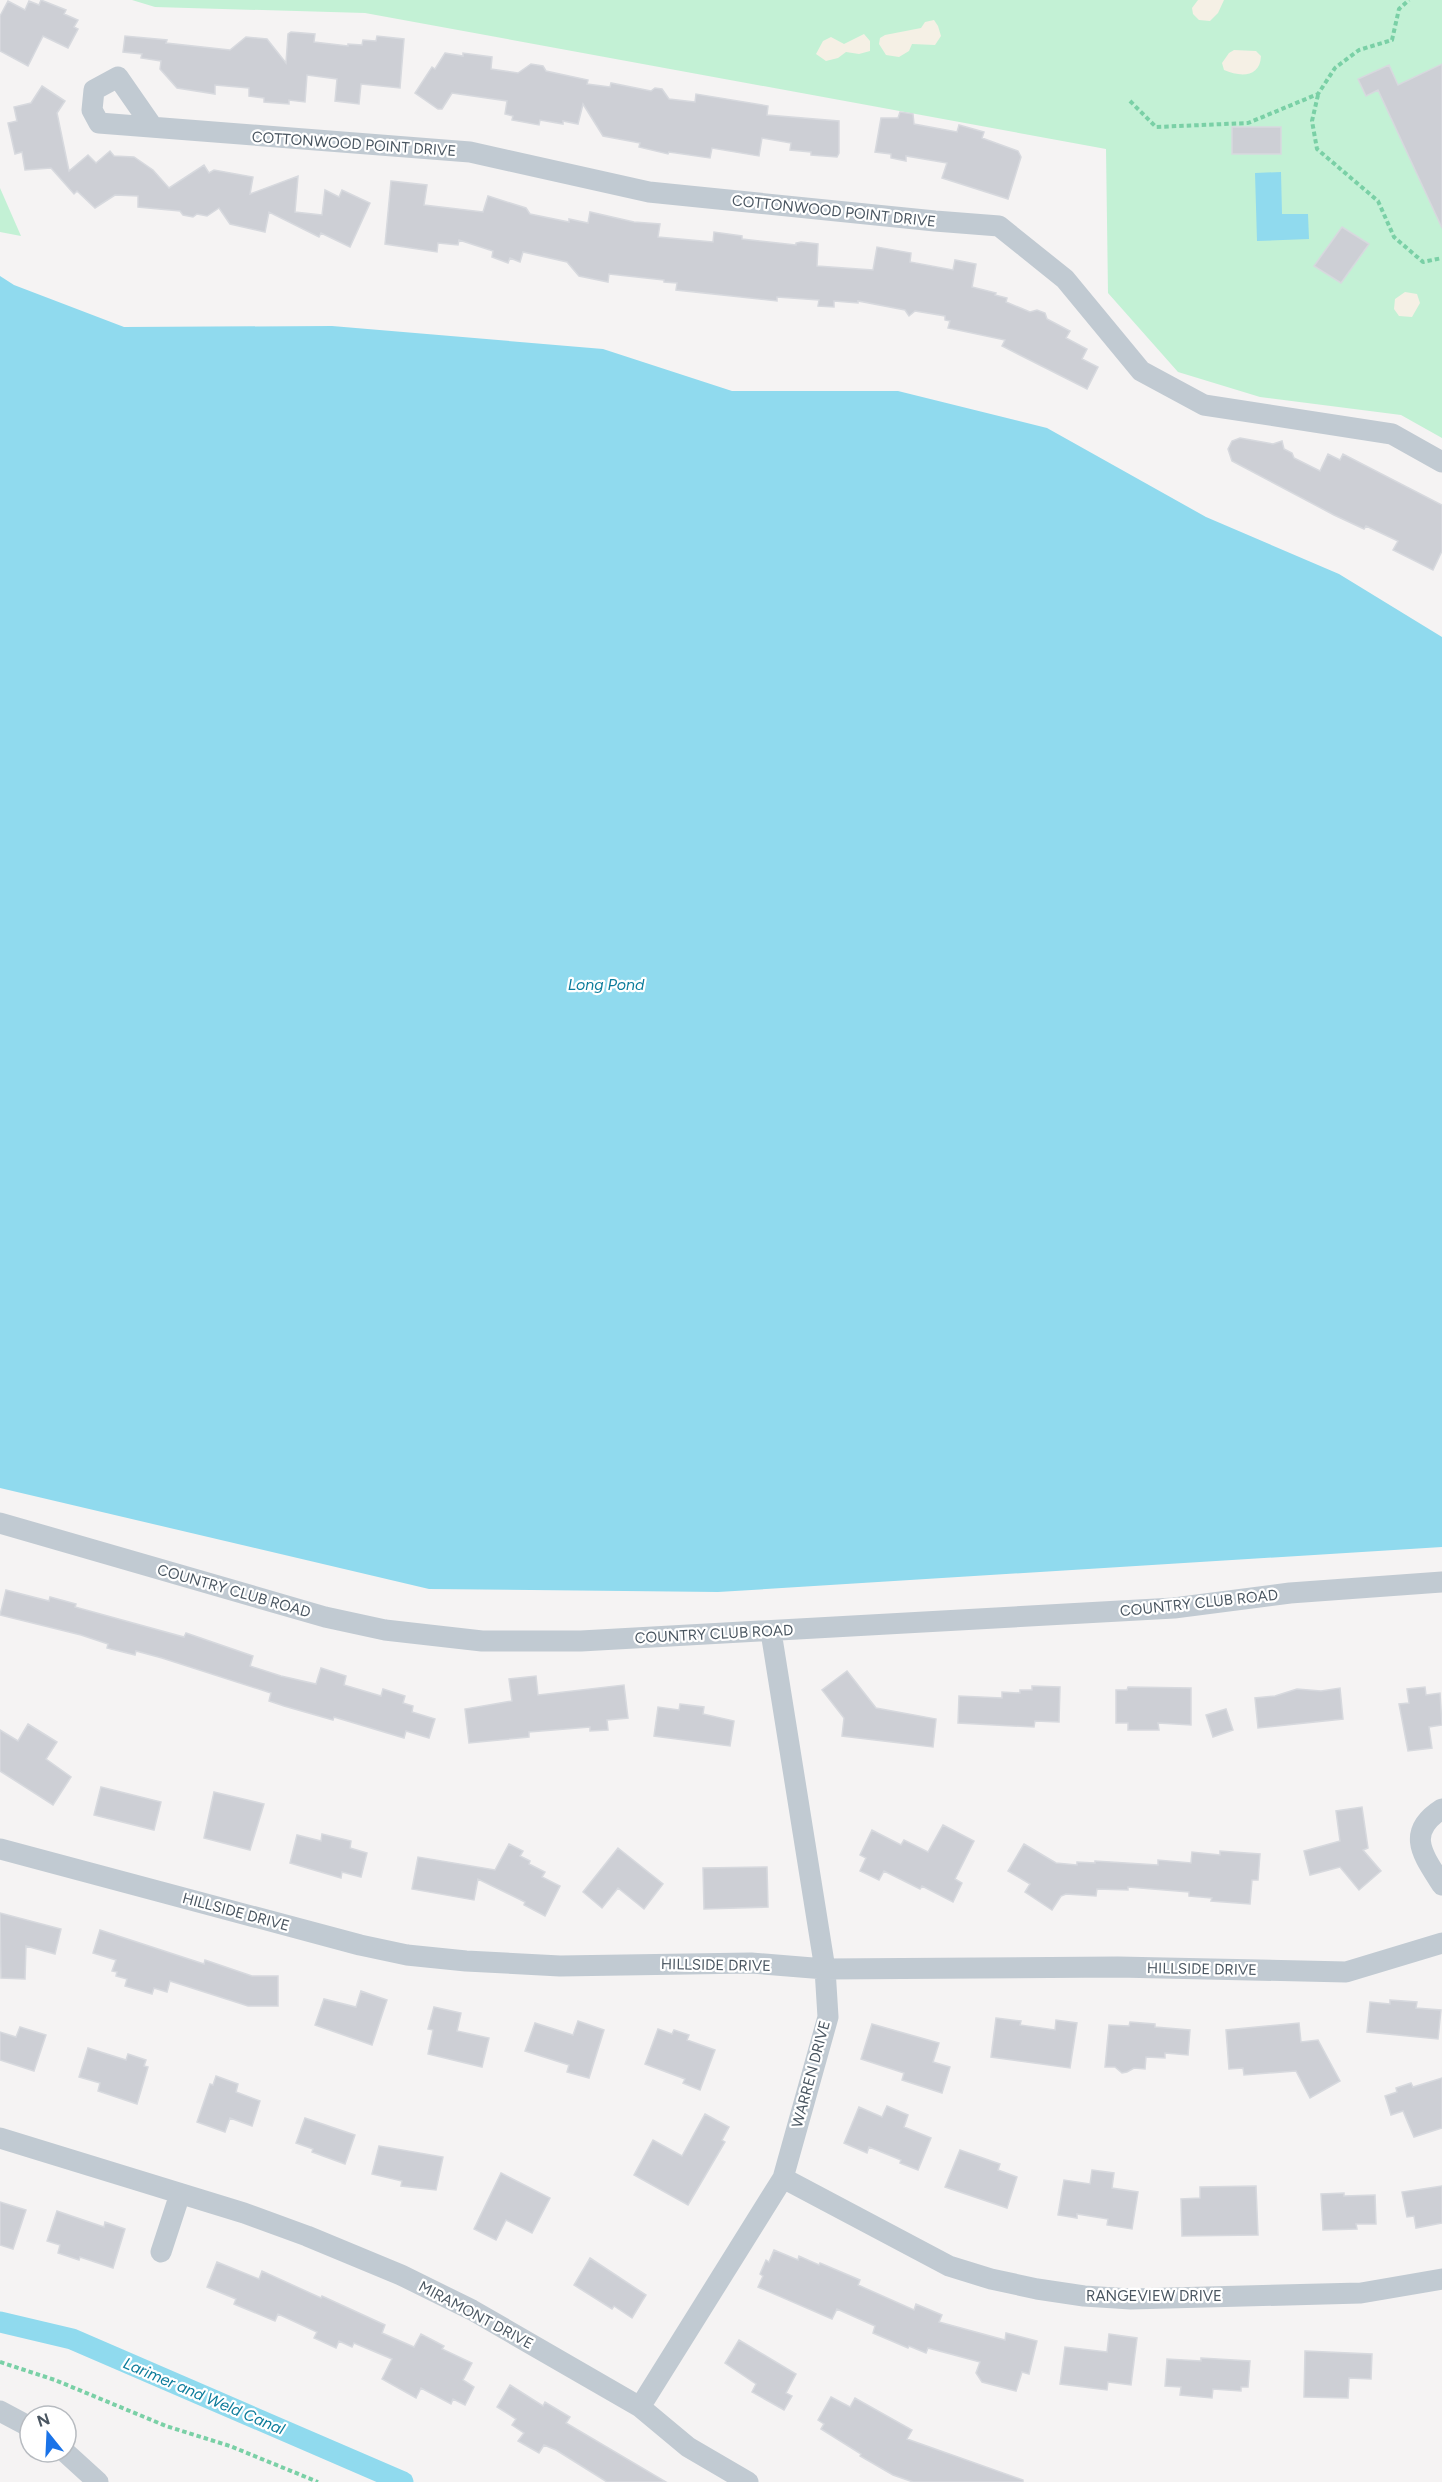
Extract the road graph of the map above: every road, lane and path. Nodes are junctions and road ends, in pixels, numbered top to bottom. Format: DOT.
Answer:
graph roads {
  1 [pos="1409,0"];
  2 [pos="1318,94"];
  3 [pos="1130,101"];
  4 [pos="152,126"];
  5 [pos="1442,258"];
  6 [pos="1442,462"];
  7 [pos="0,1523"];
  8 [pos="1442,1582"];
  9 [pos="771,1632"];
  10 [pos="1442,1809"];
  11 [pos="0,1849"];
  12 [pos="1442,1884"];
  13 [pos="1442,1943"];
  14 [pos="825,1969"];
  15 [pos="0,2138"];
  16 [pos="783,2178"];
  17 [pos="180,2194"];
  18 [pos="161,2252"];
  19 [pos="1442,2279"];
  20 [pos="0,2362"];
  21 [pos="640,2407"];
  22 [pos="0,2411"];
  23 [pos="18,2421"];
  24 [pos="78,2464"];
  25 [pos="98,2482"];
  26 [pos="318,2482"];
  27 [pos="748,2482"];
  1 -- 2 [label="path"];
  2 -- 3 [label="path"];
  2 -- 5 [label="path"];
  4 -- 6 [label="street, COTTONWOOD POINT DRIVE"];
  7 -- 9 [label="street, COUNTRY CLUB ROAD"];
  8 -- 9 [label="street, COUNTRY CLUB ROAD"];
  9 -- 14 [label="street, WARREN DRIVE"];
  10 -- 12 [label="street"];
  11 -- 14 [label="street, HILLSIDE DRIVE"];
  13 -- 14 [label="street, HILLSIDE DRIVE"];
  14 -- 16 [label="street, WARREN DRIVE"];
  15 -- 17 [label="street, MIRAMONT DRIVE"];
  16 -- 19 [label="street, RANGEVIEW DRIVE"];
  16 -- 21 [label="street, WARREN DRIVE"];
  17 -- 18 [label="street"];
  17 -- 21 [label="street, MIRAMONT DRIVE"];
  20 -- 26 [label="path"];
  21 -- 27 [label="street, MIRAMONT DRIVE"];
  22 -- 23 [label="street"];
  24 -- 25 [label="street"];
}
